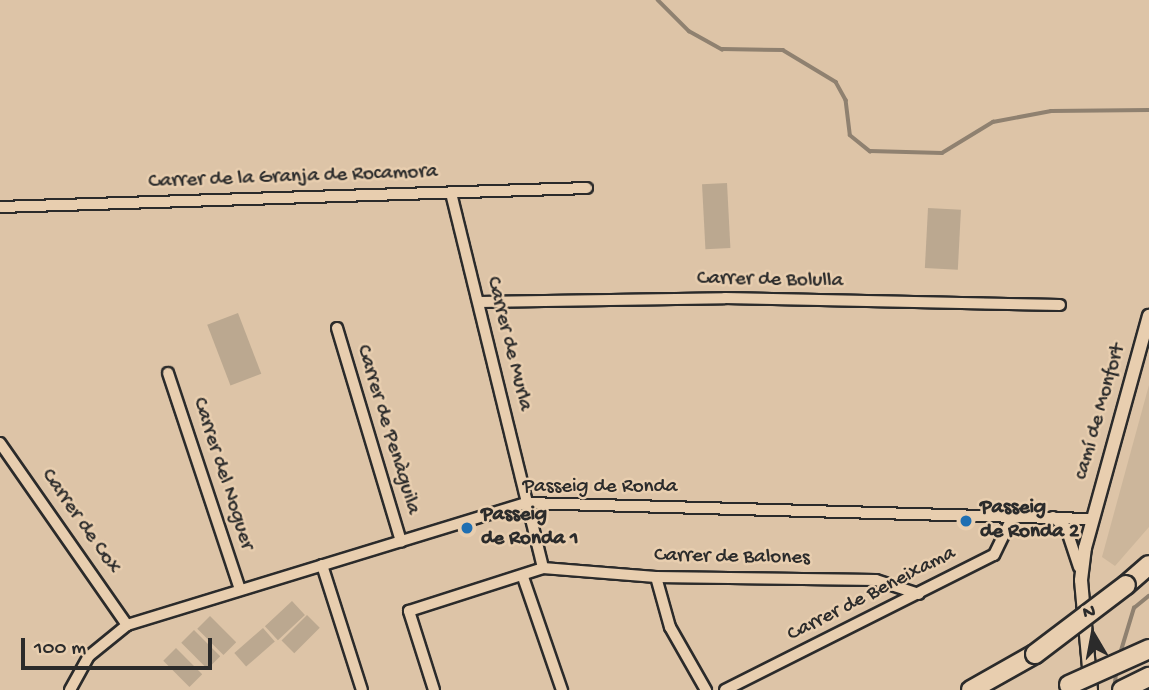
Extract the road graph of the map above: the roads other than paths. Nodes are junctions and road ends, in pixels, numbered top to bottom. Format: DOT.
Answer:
graph roads {
  1 [pos="587,188"];
  2 [pos="451,193"];
  3 [pos="0,207"];
  4 [pos="479,302"];
  5 [pos="1060,305"];
  6 [pos="1149,316"];
  7 [pos="337,328"];
  8 [pos="169,373"];
  9 [pos="0,443"];
  10 [pos="527,503"];
  11 [pos="1014,514"];
  12 [pos="1052,517"];
  13 [pos="1090,519"];
  14 [pos="401,542"];
  15 [pos="322,565"];
  16 [pos="1149,565"];
  17 [pos="543,568"];
  18 [pos="523,577"];
  19 [pos="656,577"];
  20 [pos="1081,580"];
  21 [pos="239,587"];
  22 [pos="919,594"];
  23 [pos="127,625"];
  24 [pos="1149,649"];
  25 [pos="1149,677"];
  26 [pos="1064,687"];
  27 [pos="71,690"];
  28 [pos="362,690"];
  29 [pos="434,690"];
  30 [pos="562,690"];
  31 [pos="706,690"];
  32 [pos="725,690"];
  33 [pos="971,690"];
  34 [pos="1091,690"];
  35 [pos="1122,690"];
  1 -- 2 [label="street, Carrer de la Granja de Rocamora"];
  2 -- 3 [label="street, Carrer de la Granja de Rocamora"];
  2 -- 4 [label="street, Carrer de Murla"];
  4 -- 5 [label="street, Carrer de Bolulla"];
  4 -- 10 [label="street, Carrer de Murla"];
  6 -- 13 [label="street, camí de Monfort"];
  7 -- 14 [label="street, Carrer de Penàguila"];
  8 -- 21 [label="street, Carrer del Noguer"];
  9 -- 23 [label="street, Carrer de Cox"];
  10 -- 11 [label="street, Passeig de Ronda"];
  10 -- 14 [label="street, Passeig de Ronda"];
  10 -- 17 [label="street"];
  11 -- 12 [label="street, Passeig de Ronda"];
  11 -- 22 [label="street, Carrer de Beneixama"];
  12 -- 13 [label="street, Passeig de Ronda"];
  12 -- 20 [label="street"];
  13 -- 20 [label="street, camí de Monfort"];
  14 -- 15 [label="street, Passeig de Ronda"];
  15 -- 21 [label="street, Passeig de Ronda"];
  15 -- 28 [label="street"];
  16 -- 33 [label="highway, bridge"];
  17 -- 18 [label="street, Carrer de Balones"];
  17 -- 19 [label="street, Carrer de Balones"];
  18 -- 29 [label="street, Carrer de Balones"];
  18 -- 30 [label="street"];
  19 -- 22 [label="street, Carrer de Balones"];
  19 -- 31 [label="street"];
  20 -- 34 [label="street, camí de Monfort"];
  21 -- 23 [label="street, Passeig de Ronda"];
  22 -- 32 [label="street, Carrer de Beneixama"];
  23 -- 27 [label="street, Passeig de Ronda"];
  24 -- 26 [label="highway, bridge"];
  25 -- 35 [label="highway"];
}
